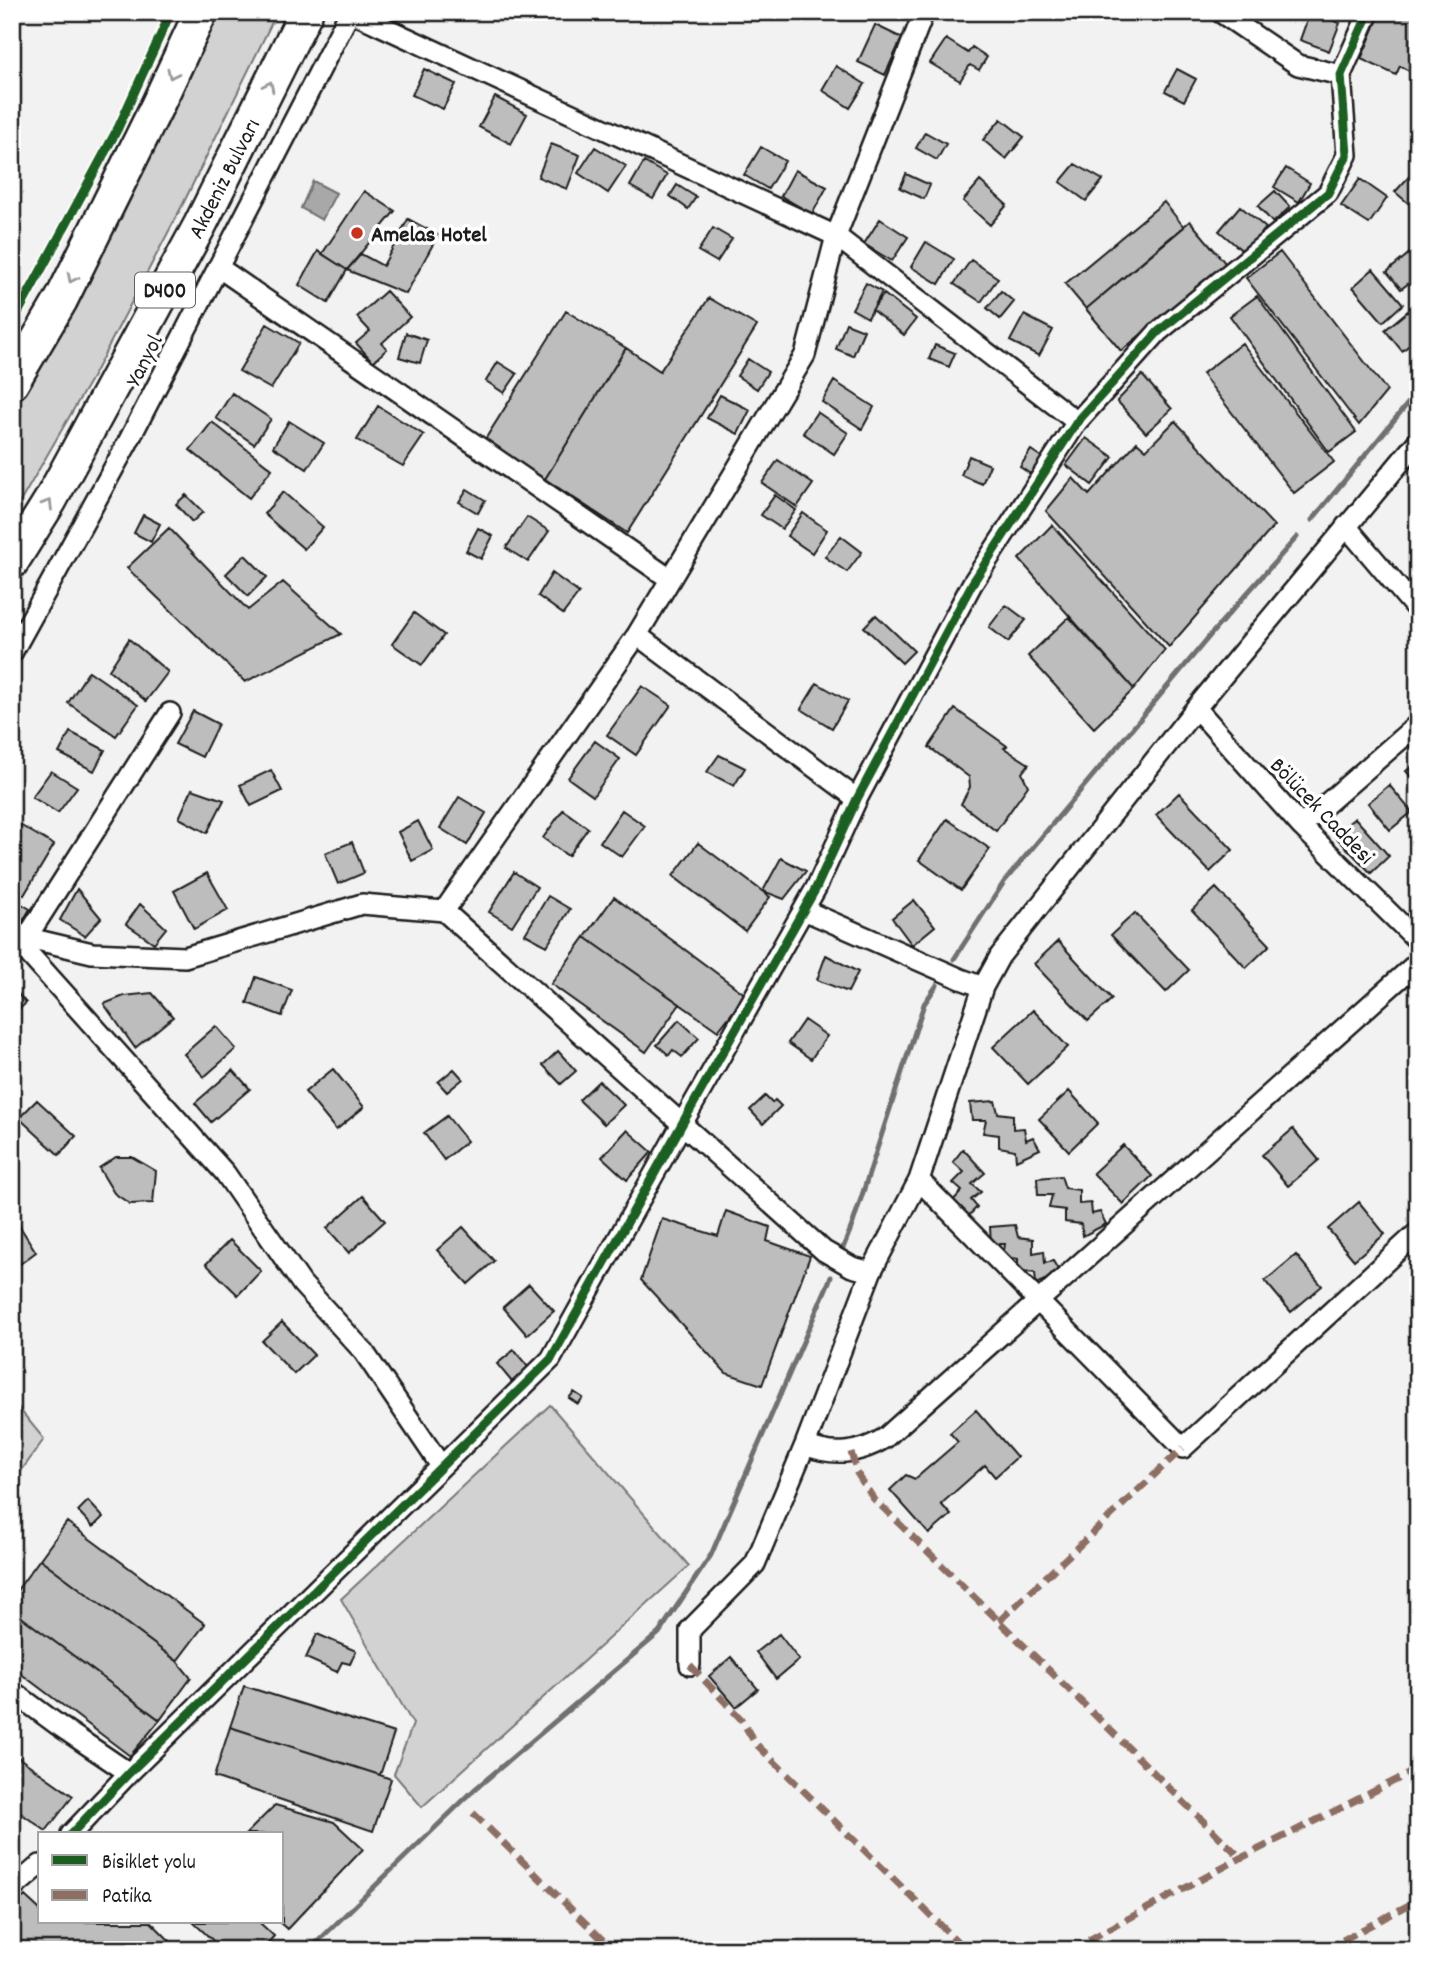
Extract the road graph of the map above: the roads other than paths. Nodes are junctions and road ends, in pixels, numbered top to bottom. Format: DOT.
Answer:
graph roads {
  1 [pos="201,12"];
  2 [pos="306,12"];
  3 [pos="350,12"];
  4 [pos="925,12"];
  5 [pos="1220,12"];
  6 [pos="1369,12"];
  7 [pos="1341,75"];
  8 [pos="836,236"];
  9 [pos="218,267"];
  10 [pos="12,383"];
  11 [pos="1077,422"];
  12 [pos="1418,441"];
  13 [pos="1346,526"];
  14 [pos="12,562"];
  15 [pos="670,579"];
  16 [pos="1418,611"];
  17 [pos="637,635"];
  18 [pos="12,653"];
  19 [pos="1196,708"];
  20 [pos="170,713"];
  21 [pos="1418,724"];
  22 [pos="857,799"];
  23 [pos="1301,826"];
  24 [pos="804,910"];
  25 [pos="444,911"];
  26 [pos="17,935"];
  27 [pos="1418,941"];
  28 [pos="1418,962"];
  29 [pos="983,987"];
  30 [pos="682,1124"];
  31 [pos="919,1180"];
  32 [pos="1418,1232"];
  33 [pos="871,1272"];
  34 [pos="1040,1301"];
  35 [pos="805,1445"];
  36 [pos="441,1466"];
  37 [pos="690,1665"];
  38 [pos="12,1691"];
  39 [pos="129,1773"];
  40 [pos="73,1832"];
  41 [pos="38,1867"];
  42 [pos="12,1889"];
  1 -- 10 [label="highway, one-way"];
  14 -- 2 [label="highway, Akdeniz Bulvarı / D400, one-way"];
  3 -- 8 [label="street"];
  3 -- 9 [label="street, Yanyol"];
  4 -- 8 [label="street"];
  5 -- 7 [label="street"];
  6 -- 7 [label="street"];
  7 -- 11 [label="street"];
  8 -- 11 [label="street"];
  8 -- 15 [label="street"];
  9 -- 15 [label="street"];
  9 -- 18 [label="street, Yanyol"];
  11 -- 22 [label="street"];
  12 -- 13 [label="street"];
  13 -- 16 [label="street"];
  13 -- 19 [label="street"];
  15 -- 17 [label="street"];
  17 -- 22 [label="street"];
  17 -- 25 [label="street"];
  19 -- 23 [label="street, Bölücek Caddesi"];
  19 -- 29 [label="street"];
  20 -- 26 [label="street"];
  21 -- 23 [label="street"];
  22 -- 24 [label="street"];
  23 -- 27 [label="street, Bölücek Caddesi"];
  24 -- 29 [label="street"];
  24 -- 30 [label="street"];
  25 -- 26 [label="street"];
  25 -- 30 [label="street"];
  26 -- 36 [label="street"];
  28 -- 34 [label="street"];
  29 -- 31 [label="street"];
  30 -- 33 [label="street"];
  30 -- 36 [label="street"];
  31 -- 33 [label="street"];
  31 -- 34 [label="street"];
  32 -- 34 [label="street"];
  33 -- 35 [label="street"];
  34 -- 35 [label="street"];
  35 -- 37 [label="street"];
  36 -- 39 [label="street"];
  38 -- 39 [label="street"];
  39 -- 40 [label="street"];
  41 -- 42 [label="street"];
}
